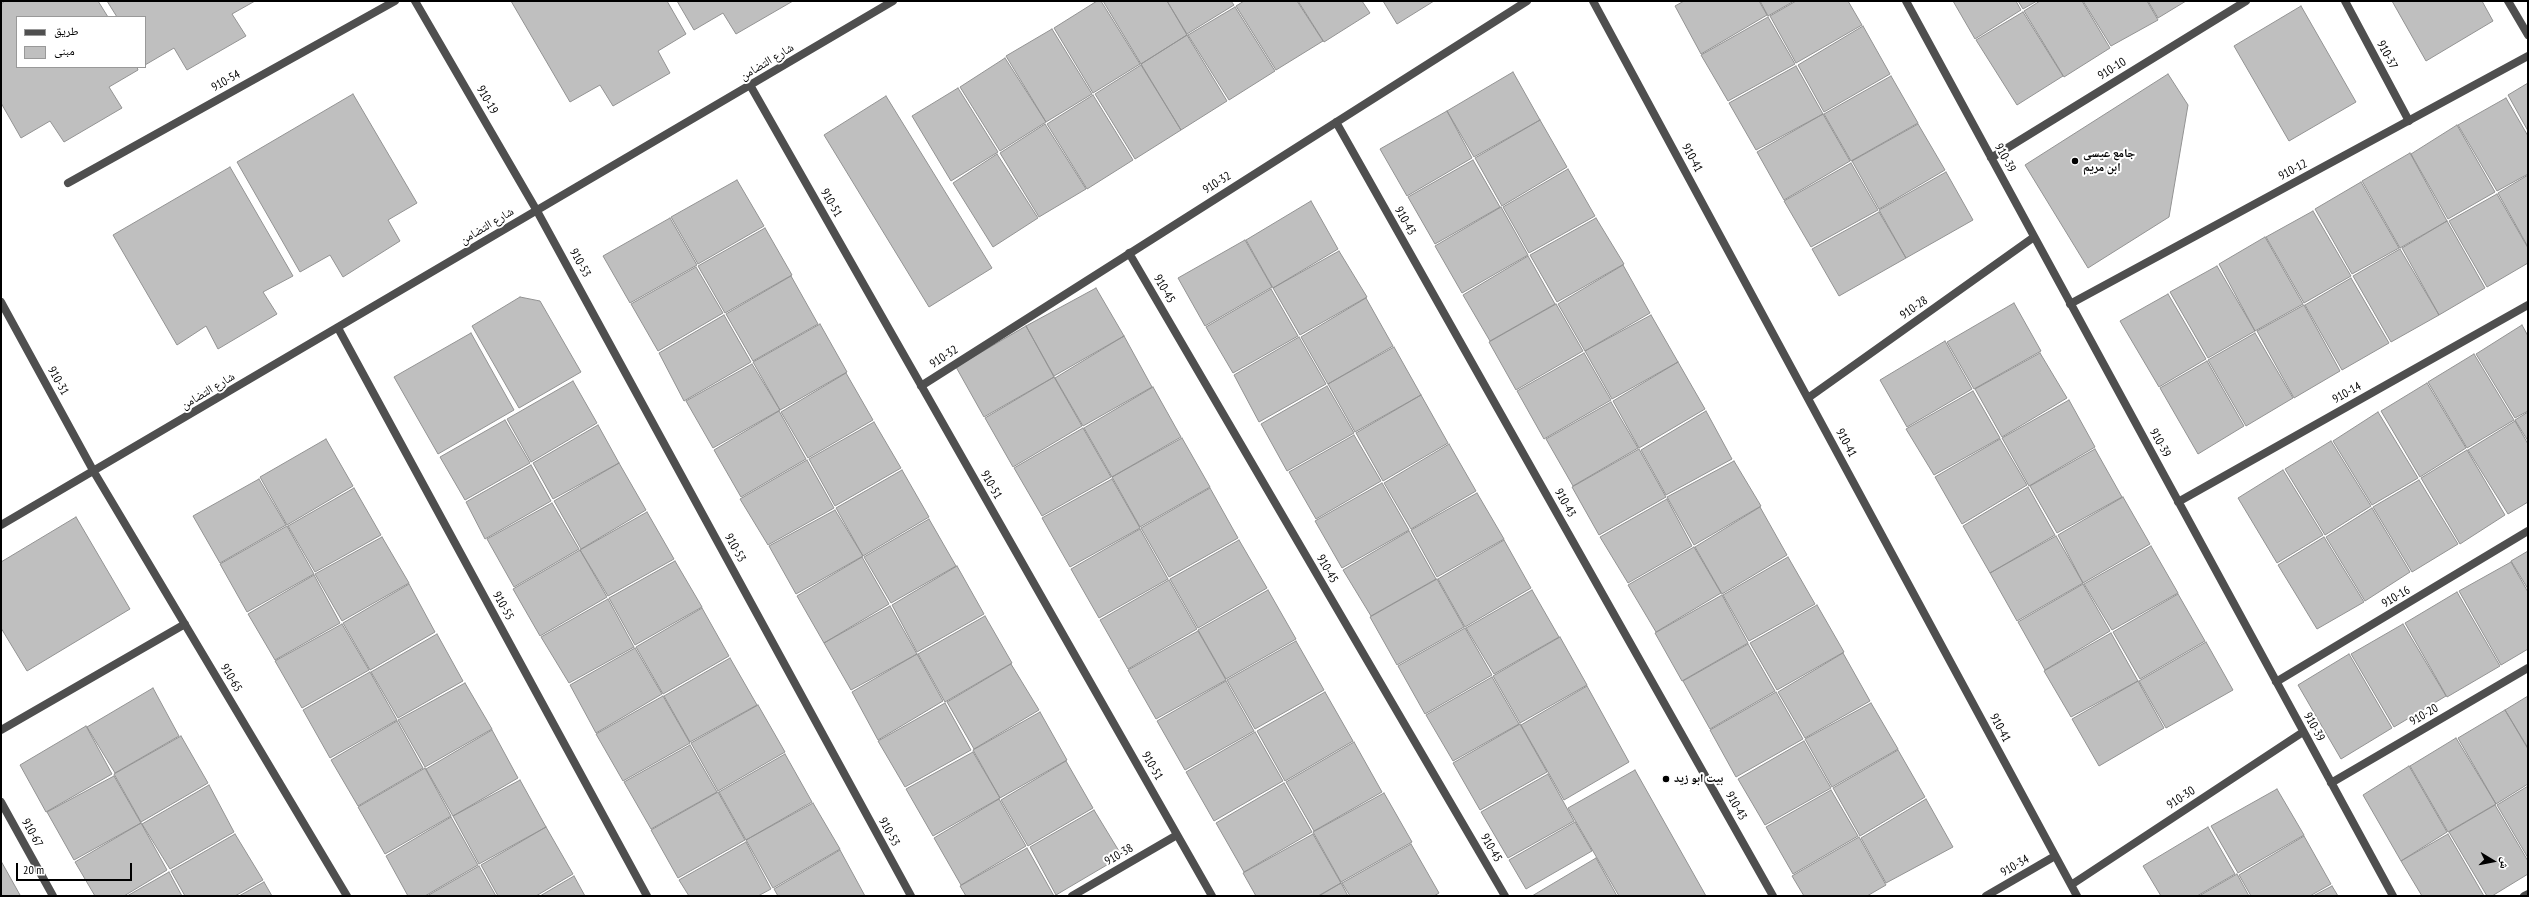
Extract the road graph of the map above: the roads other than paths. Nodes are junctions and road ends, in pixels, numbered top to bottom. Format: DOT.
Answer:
graph roads {
  1 [pos="395,1"];
  2 [pos="415,1"];
  3 [pos="893,1"];
  4 [pos="1527,1"];
  5 [pos="1593,1"];
  6 [pos="1906,1"];
  7 [pos="2246,1"];
  8 [pos="2345,1"];
  9 [pos="2508,1"];
  10 [pos="2528,35"];
  11 [pos="2528,56"];
  12 [pos="750,85"];
  13 [pos="2409,121"];
  14 [pos="1336,122"];
  15 [pos="1991,158"];
  16 [pos="68,183"];
  17 [pos="538,210"];
  18 [pos="2034,237"];
  19 [pos="1129,253"];
  20 [pos="1,302"];
  21 [pos="2070,304"];
  22 [pos="2528,305"];
  23 [pos="338,328"];
  24 [pos="921,386"];
  25 [pos="1808,398"];
  26 [pos="94,472"];
  27 [pos="2178,502"];
  28 [pos="1,525"];
  29 [pos="2528,531"];
  30 [pos="185,624"];
  31 [pos="2528,668"];
  32 [pos="2276,682"];
  33 [pos="1,730"];
  34 [pos="2303,732"];
  35 [pos="2331,783"];
  36 [pos="1,802"];
  37 [pos="1177,835"];
  38 [pos="2056,856"];
  39 [pos="2071,885"];
  40 [pos="2528,894"];
  41 [pos="53,896"];
  42 [pos="346,896"];
  43 [pos="647,896"];
  44 [pos="911,896"];
  45 [pos="1072,896"];
  46 [pos="1212,896"];
  47 [pos="1505,896"];
  48 [pos="1773,896"];
  49 [pos="1986,896"];
  50 [pos="2078,896"];
  51 [pos="2393,896"];
  52 [pos="2524,896"];
  1 -- 16 [label="street, 910-54"];
  2 -- 17 [label="street, 910-19"];
  3 -- 12 [label="street, شارع التضامن"];
  4 -- 14 [label="street, 910-32"];
  5 -- 25 [label="street, 910-41"];
  6 -- 15 [label="street, 910-39"];
  7 -- 15 [label="street, 910-10"];
  8 -- 13 [label="street, 910-37"];
  9 -- 10 [label="street"];
  11 -- 13 [label="street, 910-12"];
  12 -- 17 [label="street, شارع التضامن"];
  12 -- 24 [label="street, 910-51"];
  13 -- 21 [label="street, 910-12"];
  14 -- 19 [label="street, 910-32"];
  14 -- 48 [label="street, 910-43"];
  15 -- 18 [label="street, 910-39"];
  17 -- 23 [label="street, شارع التضامن"];
  17 -- 44 [label="street, 910-53"];
  18 -- 21 [label="street, 910-39"];
  18 -- 25 [label="street, 910-28"];
  19 -- 24 [label="street, 910-32"];
  19 -- 47 [label="street, 910-45"];
  20 -- 26 [label="street, 910-31"];
  21 -- 27 [label="street, 910-39"];
  22 -- 27 [label="street, 910-14"];
  23 -- 26 [label="street, شارع التضامن"];
  23 -- 43 [label="street, 910-55"];
  24 -- 37 [label="street, 910-51"];
  25 -- 38 [label="street, 910-41"];
  26 -- 28 [label="street, شارع التضامن"];
  26 -- 30 [label="street, 910-65"];
  27 -- 32 [label="street, 910-39"];
  29 -- 32 [label="street, 910-16"];
  30 -- 33 [label="street"];
  30 -- 42 [label="street, 910-65"];
  31 -- 35 [label="street, 910-20"];
  32 -- 34 [label="street, 910-39"];
  34 -- 35 [label="street, 910-39"];
  34 -- 39 [label="street, 910-30"];
  35 -- 51 [label="street, 910-39"];
  36 -- 41 [label="street, 910-67"];
  37 -- 45 [label="street, 910-38"];
  37 -- 46 [label="street, 910-51"];
  38 -- 39 [label="street, 910-41"];
  38 -- 49 [label="street, 910-34"];
  39 -- 50 [label="street, 910-41"];
  40 -- 52 [label="street"];
}
